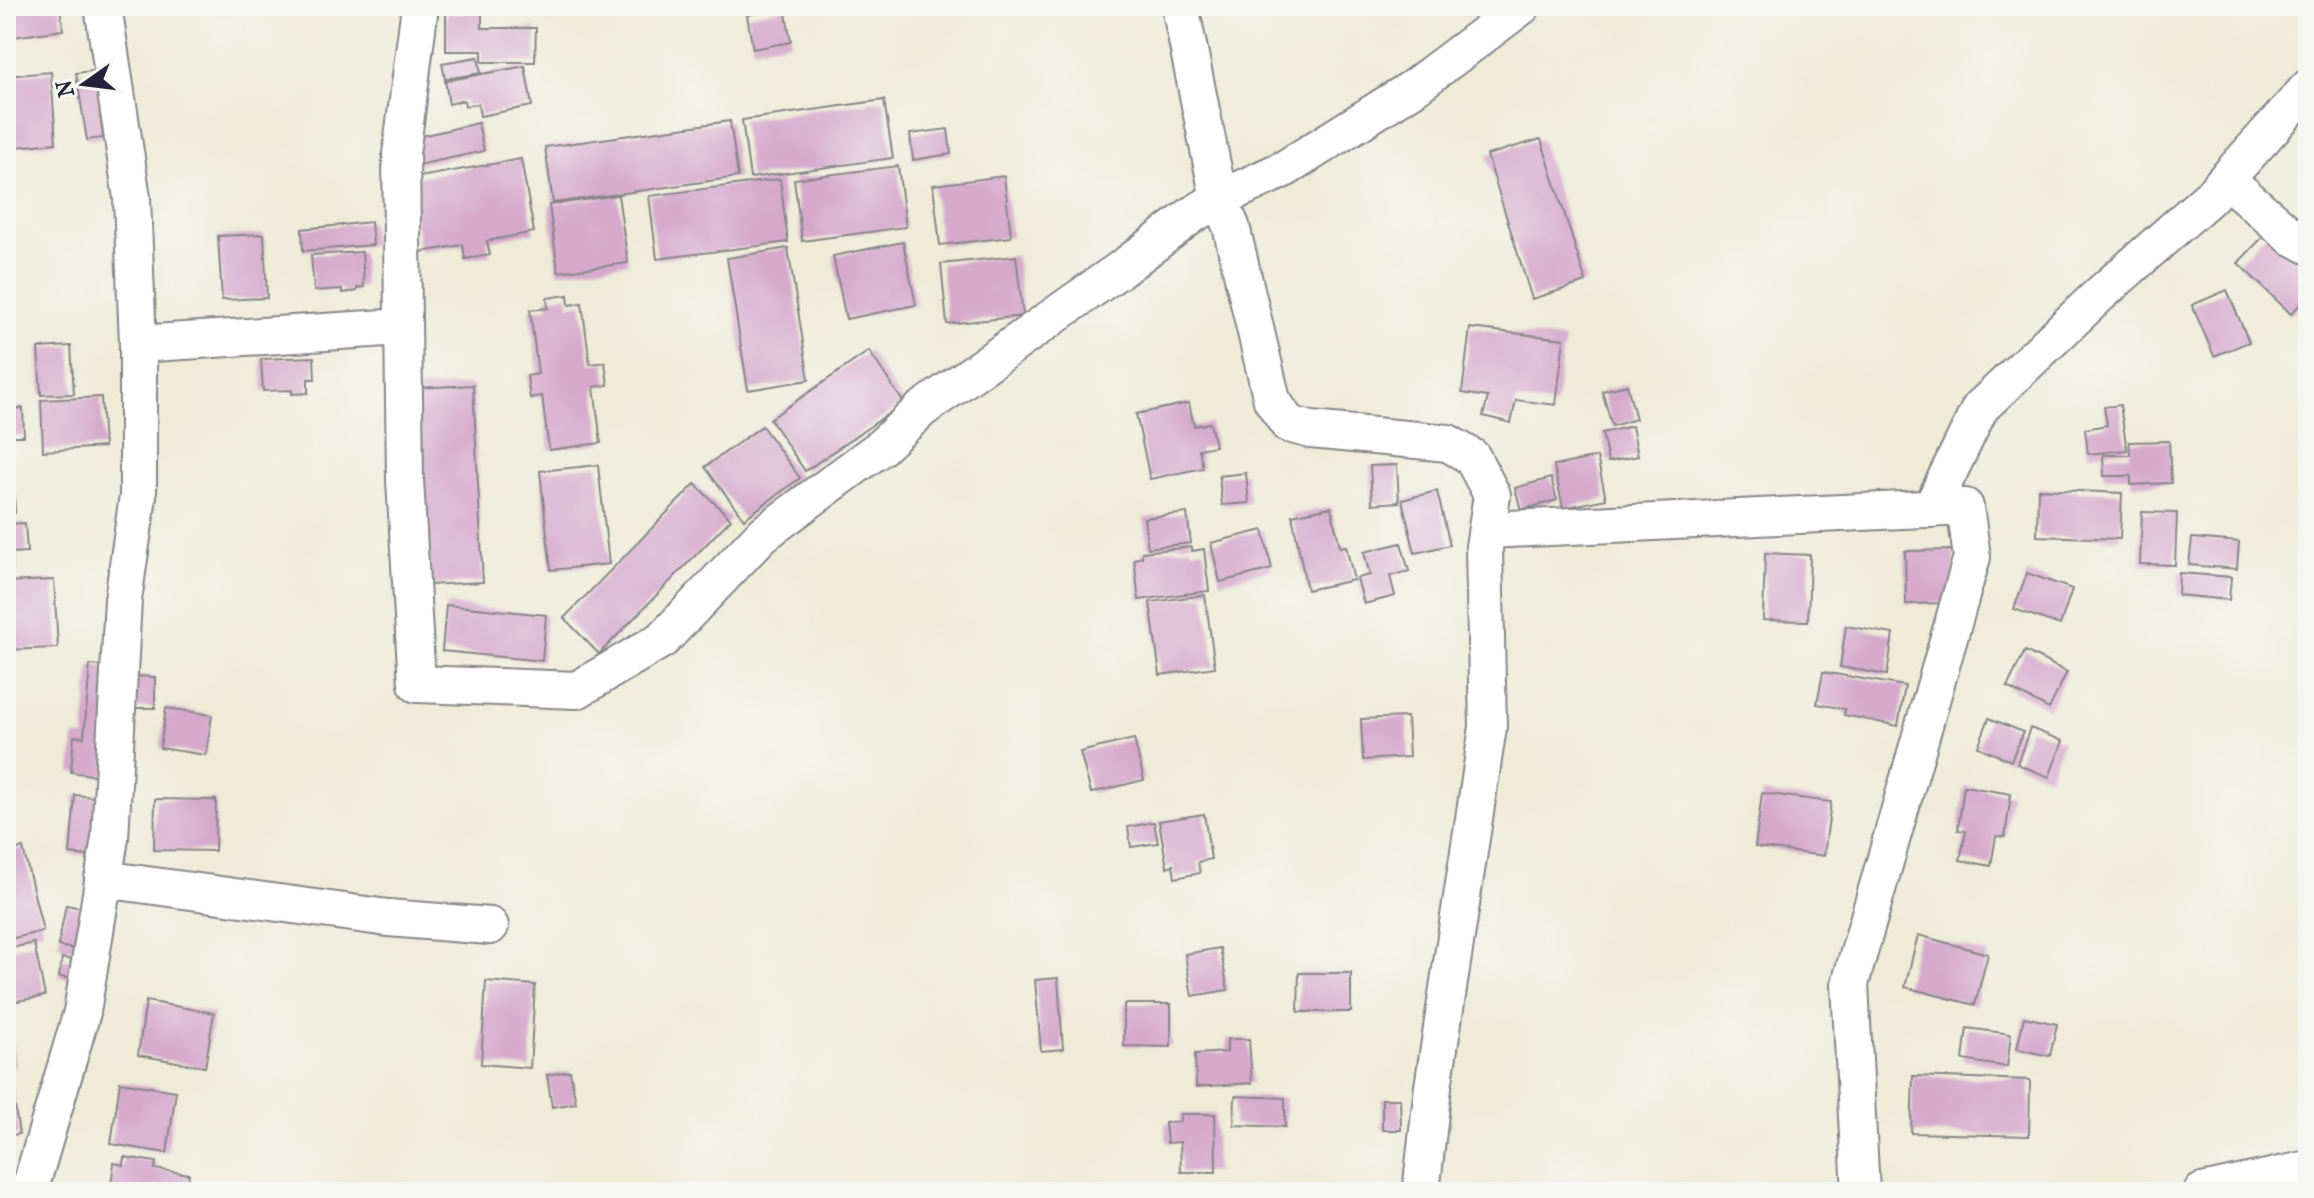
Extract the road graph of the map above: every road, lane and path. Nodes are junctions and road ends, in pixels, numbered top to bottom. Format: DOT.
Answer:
graph roads {
  1 [pos="103,6"];
  2 [pos="420,6"];
  3 [pos="1180,6"];
  4 [pos="1522,6"];
  5 [pos="2308,88"];
  6 [pos="2226,179"];
  7 [pos="1225,212"];
  8 [pos="2308,245"];
  9 [pos="402,327"];
  10 [pos="138,344"];
  11 [pos="1931,509"];
  12 [pos="1487,530"];
  13 [pos="103,879"];
  14 [pos="490,926"];
  15 [pos="2308,1169"];
  16 [pos="29,1192"];
  17 [pos="1421,1192"];
  18 [pos="1861,1192"];
  19 [pos="2202,1192"];
  1 -- 10 [label="street"];
  2 -- 9 [label="street"];
  3 -- 7 [label="street"];
  4 -- 7 [label="street"];
  5 -- 6 [label="street"];
  6 -- 8 [label="street"];
  6 -- 11 [label="street"];
  7 -- 9 [label="street"];
  7 -- 12 [label="street"];
  9 -- 10 [label="street"];
  10 -- 13 [label="street"];
  11 -- 12 [label="street"];
  11 -- 18 [label="street"];
  12 -- 17 [label="street"];
  13 -- 14 [label="street"];
  13 -- 16 [label="street"];
  15 -- 19 [label="street"];
}
